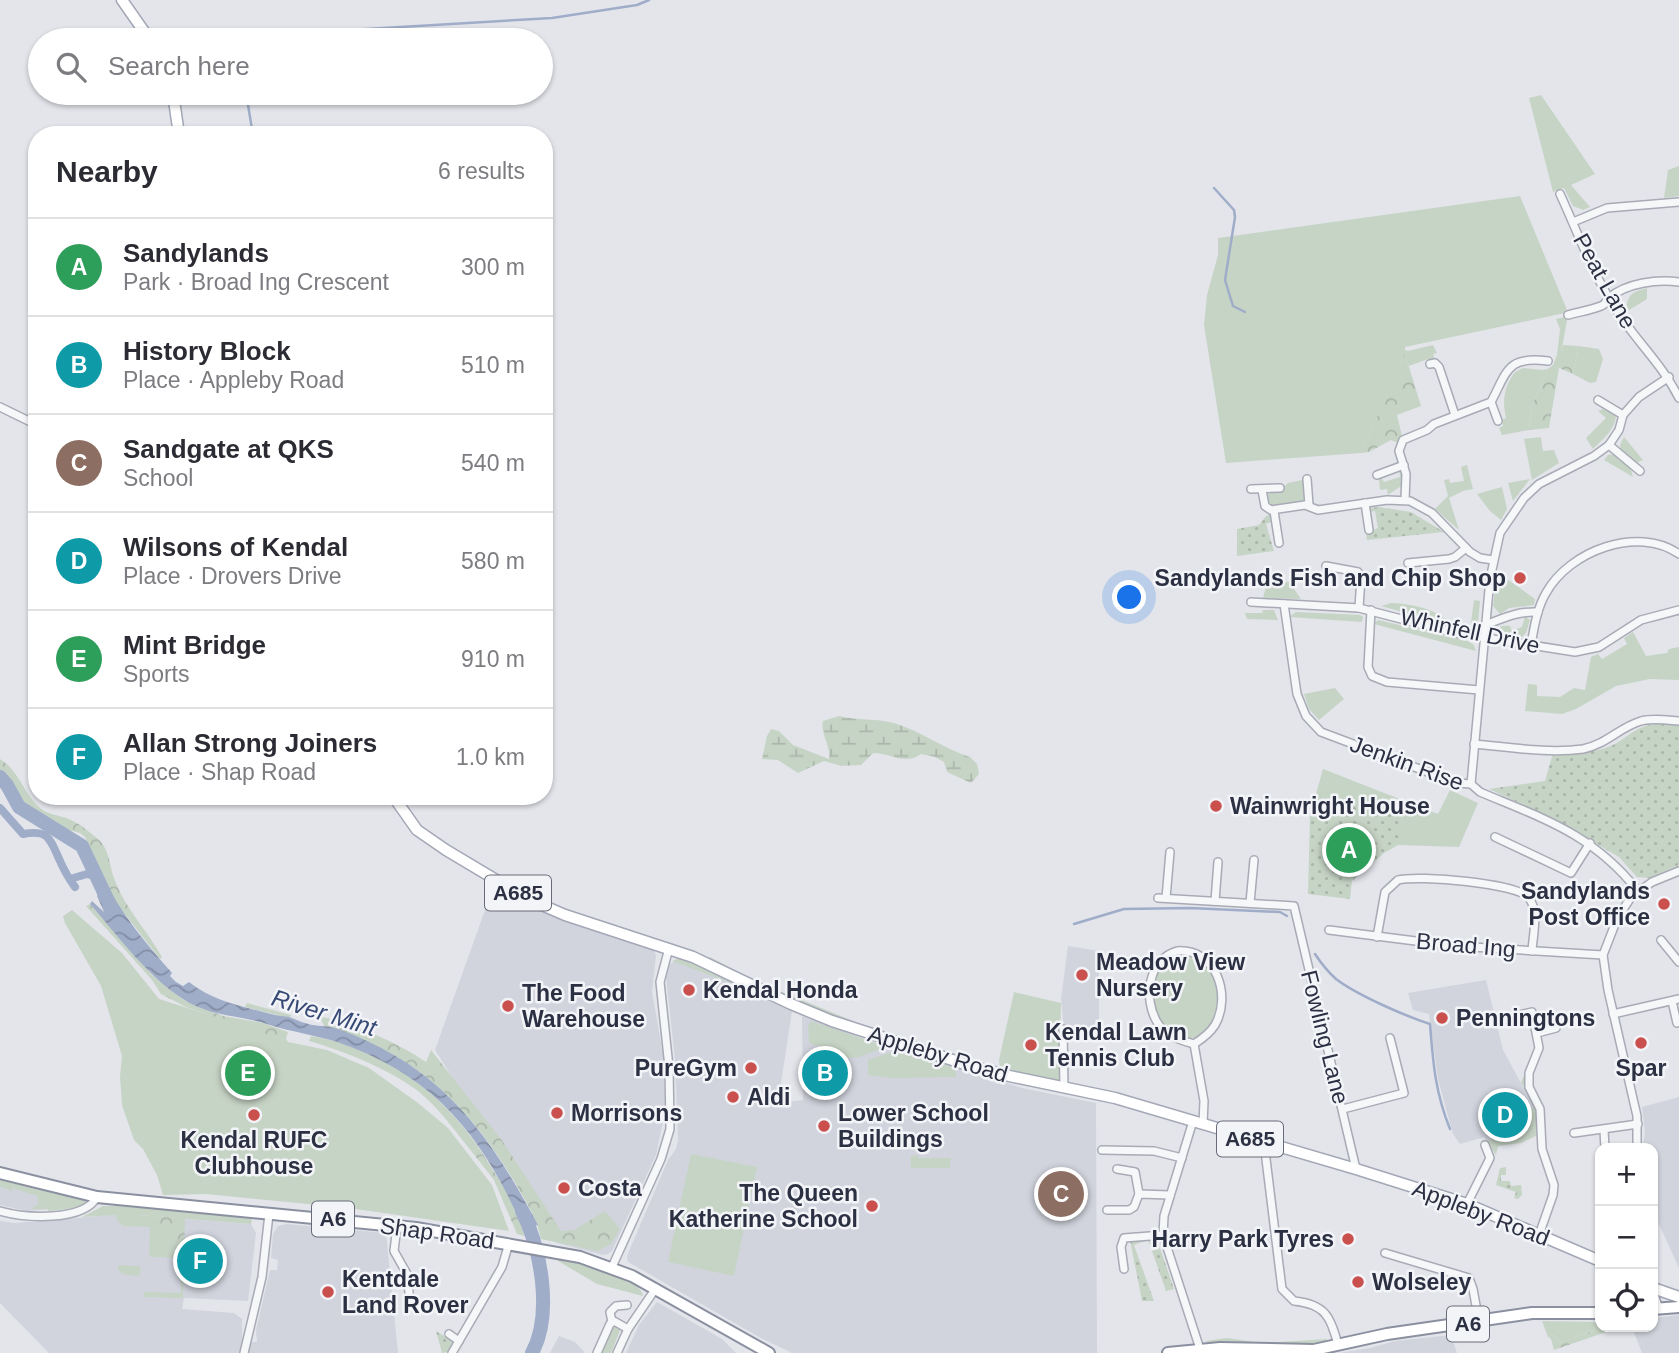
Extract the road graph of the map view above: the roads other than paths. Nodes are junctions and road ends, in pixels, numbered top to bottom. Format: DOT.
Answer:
graph roads {
  1 [pos="121,0"];
  2 [pos="141,28"];
  3 [pos="175,105"];
  4 [pos="178,126"];
  5 [pos="1560,194"];
  6 [pos="1679,202"];
  7 [pos="1573,222"];
  8 [pos="1679,282"];
  9 [pos="1609,298"];
  10 [pos="1568,315"];
  11 [pos="1548,361"];
  12 [pos="1498,363"];
  13 [pos="1430,364"];
  14 [pos="1449,364"];
  15 [pos="1439,367"];
  16 [pos="1507,369"];
  17 [pos="1668,377"];
  18 [pos="1679,398"];
  19 [pos="1598,400"];
  20 [pos="1491,401"];
  21 [pos="0,407"];
  22 [pos="1455,415"];
  23 [pos="1623,415"];
  24 [pos="28,421"];
  25 [pos="1498,421"];
  26 [pos="1609,445"];
  27 [pos="1404,465"];
  28 [pos="1640,471"];
  29 [pos="1377,475"];
  30 [pos="1307,479"];
  31 [pos="1280,488"];
  32 [pos="1251,489"];
  33 [pos="1262,490"];
  34 [pos="1405,500"];
  35 [pos="1365,503"];
  36 [pos="1309,505"];
  37 [pos="1274,510"];
  38 [pos="1369,530"];
  39 [pos="1279,543"];
  40 [pos="1466,548"];
  41 [pos="1679,554"];
  42 [pos="1493,561"];
  43 [pos="1408,563"];
  44 [pos="1325,566"];
  45 [pos="1251,602"];
  46 [pos="1284,604"];
  47 [pos="1359,608"];
  48 [pos="1371,610"];
  49 [pos="1679,610"];
  50 [pos="1538,612"];
  51 [pos="1485,625"];
  52 [pos="1484,638"];
  53 [pos="1531,645"];
  54 [pos="1479,690"];
  55 [pos="1679,721"];
  56 [pos="1474,744"];
  57 [pos="1471,784"];
  58 [pos="399,805"];
  59 [pos="1495,837"];
  60 [pos="1590,843"];
  61 [pos="1170,852"];
  62 [pos="1254,860"];
  63 [pos="1218,862"];
  64 [pos="1679,871"];
  65 [pos="1638,891"];
  66 [pos="1215,901"];
  67 [pos="1250,903"];
  68 [pos="1329,930"];
  69 [pos="1377,937"];
  70 [pos="1661,940"];
  71 [pos="668,948"];
  72 [pos="1532,951"];
  73 [pos="1603,955"];
  74 [pos="1679,962"];
  75 [pos="1675,1000"];
  76 [pos="1614,1014"];
  77 [pos="1519,1015"];
  78 [pos="1676,1023"];
  79 [pos="1556,1028"];
  80 [pos="1063,1029"];
  81 [pos="1537,1033"];
  82 [pos="1390,1038"];
  83 [pos="1195,1044"];
  84 [pos="1064,1088"];
  85 [pos="1343,1109"];
  86 [pos="1198,1123"];
  87 [pos="1638,1124"];
  88 [pos="1604,1130"];
  89 [pos="1574,1133"];
  90 [pos="1264,1143"];
  91 [pos="1605,1143"];
  92 [pos="1637,1143"];
  93 [pos="1485,1145"];
  94 [pos="1102,1150"];
  95 [pos="1182,1158"];
  96 [pos="1117,1169"];
  97 [pos="1356,1169"];
  98 [pos="0,1173"];
  99 [pos="1139,1194"];
  100 [pos="1170,1195"];
  101 [pos="97,1197"];
  102 [pos="1467,1204"];
  103 [pos="1107,1210"];
  104 [pos="0,1211"];
  105 [pos="269,1214"];
  106 [pos="397,1226"];
  107 [pos="1163,1235"];
  108 [pos="1539,1235"];
  109 [pos="509,1243"];
  110 [pos="1385,1253"];
  111 [pos="1595,1257"];
  112 [pos="612,1267"];
  113 [pos="1124,1269"];
  114 [pos="656,1288"];
  115 [pos="1658,1290"];
  116 [pos="1679,1297"];
  117 [pos="410,1302"];
  118 [pos="627,1305"];
  119 [pos="1679,1307"];
  120 [pos="1658,1309"];
  121 [pos="1595,1312"];
  122 [pos="612,1322"];
  123 [pos="1479,1322"];
  124 [pos="628,1329"];
  125 [pos="449,1334"];
  126 [pos="460,1340"];
  127 [pos="1338,1345"];
  128 [pos="1200,1349"];
  129 [pos="1297,1352"];
  130 [pos="244,1353"];
  131 [pos="452,1353"];
  132 [pos="597,1353"];
  133 [pos="617,1353"];
  134 [pos="769,1353"];
  135 [pos="1168,1353"];
  1 -- 2 [label="main road"];
  3 -- 4 [label="main road"];
  5 -- 7 [label="street, Peat Lane"];
  6 -- 7 [label="street"];
  7 -- 9 [label="street, Peat Lane"];
  8 -- 9 [label="street"];
  9 -- 10 [label="street"];
  9 -- 17 [label="street, Peat Lane"];
  11 -- 16 [label="street"];
  12 -- 16 [label="street"];
  13 -- 15 [label="street"];
  14 -- 15 [label="street"];
  15 -- 22 [label="street"];
  16 -- 20 [label="street"];
  17 -- 18 [label="street, Peat Lane"];
  17 -- 23 [label="street"];
  19 -- 23 [label="street"];
  20 -- 22 [label="street"];
  20 -- 25 [label="street"];
  21 -- 24 [label="street"];
  22 -- 27 [label="street"];
  23 -- 26 [label="street"];
  26 -- 28 [label="street"];
  26 -- 42 [label="street"];
  27 -- 29 [label="street"];
  27 -- 34 [label="street"];
  30 -- 36 [label="street"];
  31 -- 33 [label="street"];
  32 -- 33 [label="street"];
  33 -- 37 [label="street"];
  34 -- 35 [label="street"];
  34 -- 40 [label="street"];
  35 -- 36 [label="street"];
  35 -- 38 [label="street"];
  36 -- 37 [label="street"];
  37 -- 39 [label="street"];
  40 -- 42 [label="street"];
  40 -- 43 [label="street"];
  41 -- 50 [label="street"];
  42 -- 51 [label="street"];
  44 -- 47 [label="street"];
  45 -- 46 [label="street, Whinfell Drive"];
  46 -- 47 [label="street, Whinfell Drive"];
  46 -- 57 [label="street, Jenkin Rise"];
  47 -- 48 [label="street, Whinfell Drive"];
  48 -- 52 [label="street, Whinfell Drive"];
  48 -- 54 [label="street"];
  49 -- 53 [label="street, Whinfell Drive"];
  50 -- 51 [label="street"];
  50 -- 53 [label="street"];
  51 -- 52 [label="street"];
  52 -- 53 [label="street, Whinfell Drive"];
  52 -- 54 [label="street"];
  54 -- 56 [label="street"];
  55 -- 56 [label="street"];
  56 -- 57 [label="street"];
  57 -- 60 [label="street, Jenkin Rise"];
  58 -- 71 [label="main road, Appleby Road / A685"];
  59 -- 60 [label="street"];
  60 -- 65 [label="street, Jenkin Rise"];
  61 -- 66 [label="street"];
  62 -- 67 [label="street"];
  63 -- 66 [label="street"];
  64 -- 65 [label="street"];
  65 -- 73 [label="street"];
  66 -- 67 [label="street"];
  67 -- 85 [label="street, Fowling Lane"];
  68 -- 69 [label="street, Broad Ing"];
  69 -- 72 [label="street, Broad Ing"];
  69 -- 72 [label="street"];
  70 -- 74 [label="street"];
  71 -- 84 [label="main road, Appleby Road / A685"];
  71 -- 112 [label="street"];
  72 -- 73 [label="street, Broad Ing"];
  73 -- 76 [label="street"];
  75 -- 76 [label="street"];
  75 -- 78 [label="street"];
  76 -- 87 [label="street"];
  77 -- 81 [label="street"];
  79 -- 81 [label="street"];
  80 -- 84 [label="street"];
  81 -- 108 [label="street"];
  82 -- 85 [label="street"];
  83 -- 83 [label="street"];
  83 -- 86 [label="street"];
  84 -- 86 [label="main road, Appleby Road / A685"];
  85 -- 97 [label="street, Fowling Lane"];
  86 -- 90 [label="main road, Appleby Road / A685"];
  86 -- 95 [label="street"];
  87 -- 88 [label="street"];
  87 -- 92 [label="street"];
  88 -- 89 [label="street"];
  88 -- 91 [label="street"];
  90 -- 97 [label="main road, Appleby Road / A685"];
  90 -- 127 [label="street"];
  93 -- 102 [label="street"];
  94 -- 95 [label="street"];
  95 -- 100 [label="street"];
  96 -- 99 [label="street"];
  97 -- 102 [label="main road, Appleby Road / A685"];
  98 -- 101 [label="highway, Shap Road / A6"];
  99 -- 100 [label="street"];
  99 -- 103 [label="street"];
  100 -- 107 [label="street"];
  101 -- 104 [label="street"];
  101 -- 105 [label="highway, Shap Road / A6"];
  102 -- 108 [label="main road, Appleby Road / A685"];
  105 -- 106 [label="highway, Shap Road / A6"];
  105 -- 130 [label="street"];
  106 -- 109 [label="highway, Shap Road / A6"];
  106 -- 117 [label="street"];
  107 -- 113 [label="street"];
  107 -- 128 [label="street"];
  108 -- 111 [label="main road, Appleby Road / A685"];
  109 -- 112 [label="highway, Shap Road / A6"];
  109 -- 126 [label="street"];
  110 -- 123 [label="street"];
  112 -- 114 [label="highway, Shap Road / A6"];
  114 -- 124 [label="street"];
  114 -- 134 [label="highway, Shap Road / A6"];
  115 -- 116 [label="main road"];
  118 -- 122 [label="street"];
  119 -- 120 [label="highway"];
  121 -- 123 [label="highway, A6"];
  122 -- 124 [label="street"];
  122 -- 132 [label="street"];
  123 -- 127 [label="highway, A6"];
  124 -- 133 [label="street"];
  125 -- 126 [label="street"];
  126 -- 131 [label="street"];
  127 -- 129 [label="highway, A6"];
  128 -- 129 [label="highway, A6"];
  128 -- 135 [label="highway, A6"];
}
